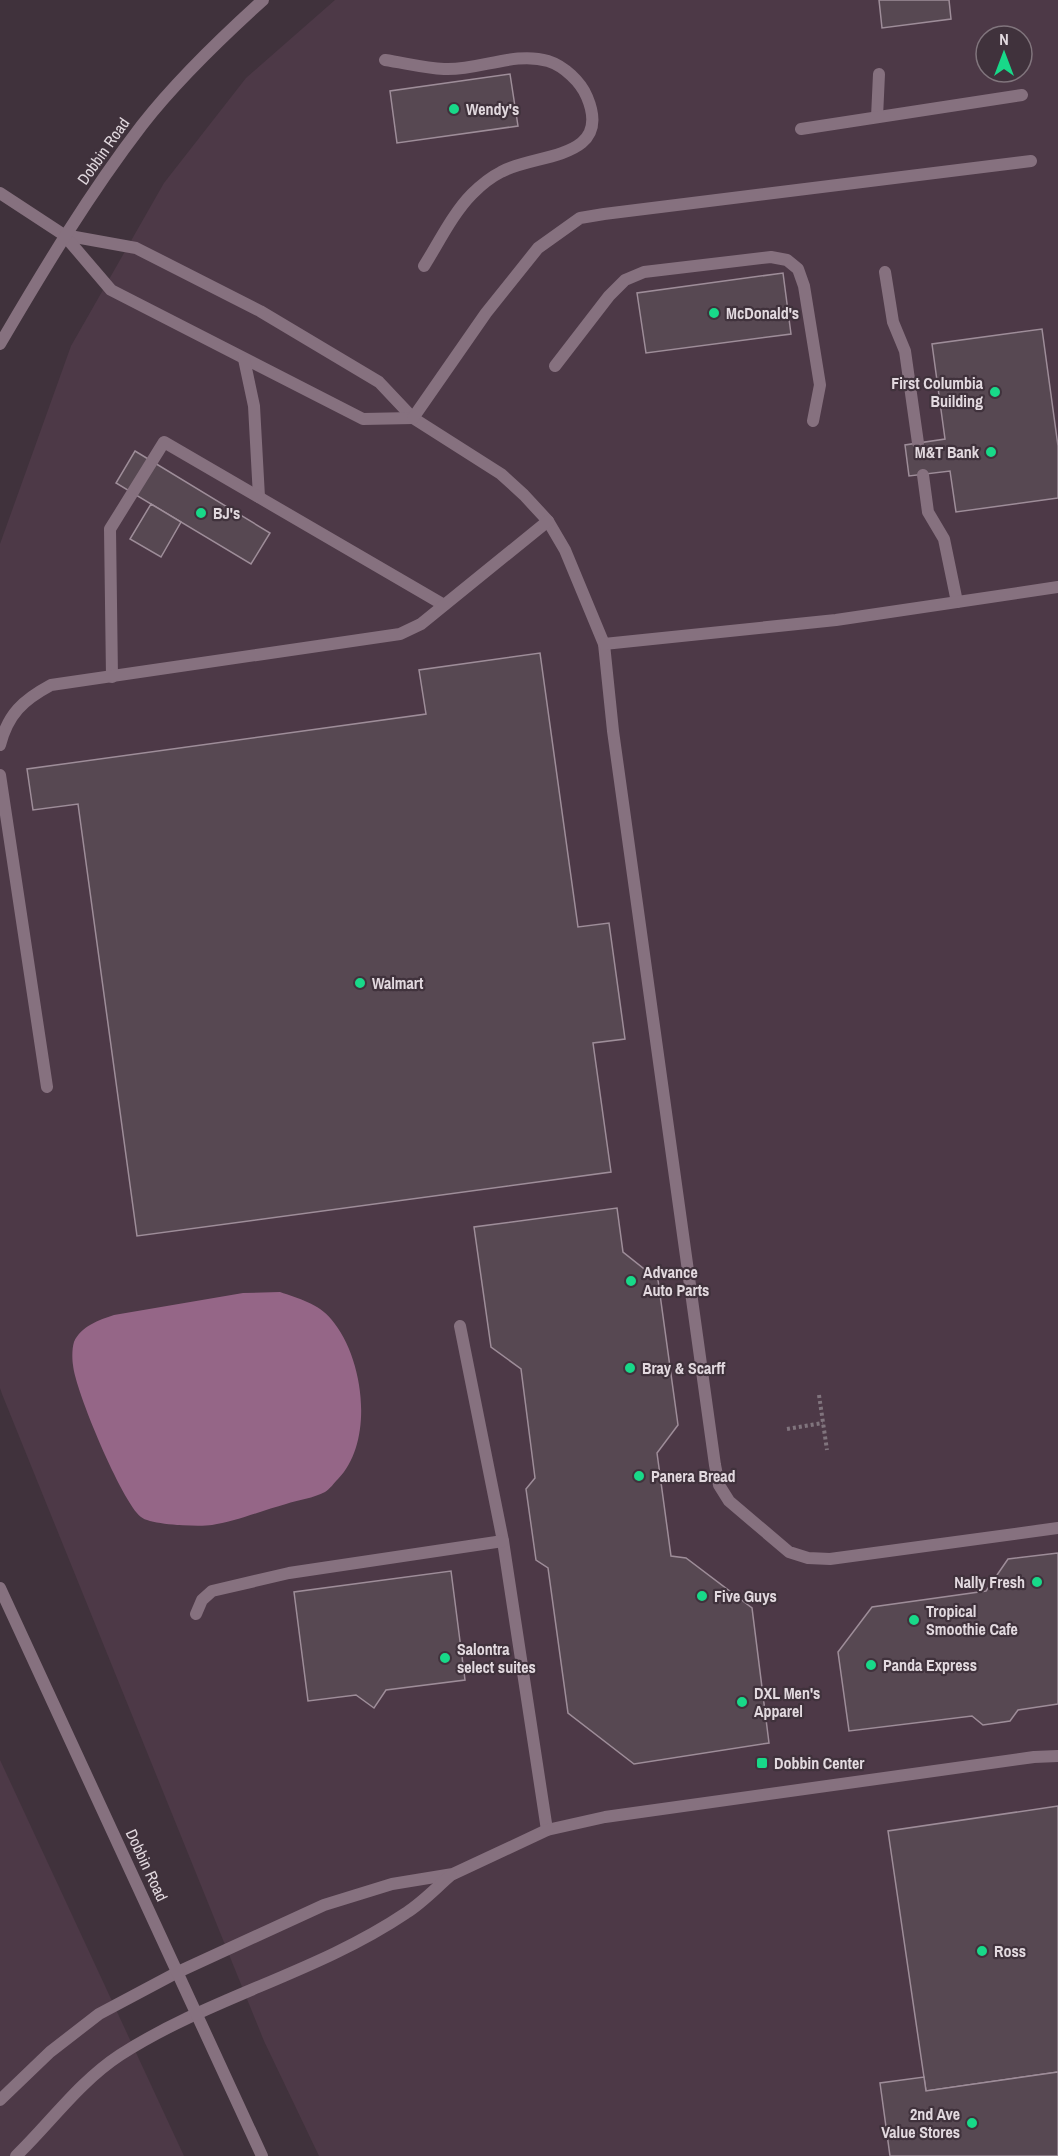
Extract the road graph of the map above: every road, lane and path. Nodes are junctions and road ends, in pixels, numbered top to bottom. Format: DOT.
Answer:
graph roads {
  1 [pos="263,0"];
  2 [pos="386,60"];
  3 [pos="879,74"];
  4 [pos="1022,96"];
  5 [pos="877,117"];
  6 [pos="801,129"];
  7 [pos="1031,161"];
  8 [pos="0,193"];
  9 [pos="64,235"];
  10 [pos="424,266"];
  11 [pos="885,272"];
  12 [pos="0,344"];
  13 [pos="244,359"];
  14 [pos="555,366"];
  15 [pos="413,418"];
  16 [pos="813,421"];
  17 [pos="918,443"];
  18 [pos="923,475"];
  19 [pos="259,497"];
  20 [pos="548,521"];
  21 [pos="1058,587"];
  22 [pos="957,602"];
  23 [pos="444,605"];
  24 [pos="604,644"];
  25 [pos="111,677"];
  26 [pos="0,745"];
  27 [pos="0,775"];
  28 [pos="47,1088"];
  29 [pos="460,1326"];
  30 [pos="819,1395"];
  31 [pos="823,1423"];
  32 [pos="787,1429"];
  33 [pos="827,1450"];
  34 [pos="1058,1528"];
  35 [pos="503,1541"];
  36 [pos="0,1588"];
  37 [pos="196,1614"];
  38 [pos="1058,1756"];
  39 [pos="547,1830"];
  40 [pos="453,1874"];
  41 [pos="178,1972"];
  42 [pos="197,2014"];
  43 [pos="0,2100"];
  44 [pos="16,2156"];
  45 [pos="262,2156"];
  1 -- 9 [label="street, Dobbin Road"];
  2 -- 10 [label="street"];
  3 -- 5 [label="street"];
  4 -- 5 [label="street"];
  5 -- 6 [label="street"];
  7 -- 15 [label="street"];
  8 -- 9 [label="street"];
  9 -- 12 [label="street, Dobbin Road"];
  9 -- 13 [label="street"];
  9 -- 15 [label="street"];
  11 -- 17 [label="street"];
  13 -- 15 [label="street"];
  13 -- 19 [label="street"];
  14 -- 16 [label="street"];
  15 -- 20 [label="street"];
  18 -- 22 [label="street"];
  19 -- 23 [label="street"];
  19 -- 25 [label="street"];
  20 -- 23 [label="street"];
  20 -- 24 [label="street"];
  21 -- 22 [label="street"];
  22 -- 24 [label="street"];
  23 -- 25 [label="street"];
  24 -- 34 [label="street"];
  25 -- 26 [label="street"];
  27 -- 28 [label="street"];
  29 -- 35 [label="street"];
  30 -- 31 [label="path"];
  31 -- 32 [label="path"];
  31 -- 33 [label="path"];
  35 -- 37 [label="street"];
  35 -- 39 [label="street"];
  36 -- 41 [label="street, Dobbin Road"];
  38 -- 39 [label="street"];
  39 -- 40 [label="street"];
  40 -- 41 [label="street"];
  40 -- 42 [label="street"];
  41 -- 42 [label="street, Dobbin Road"];
  41 -- 43 [label="street"];
  42 -- 44 [label="street"];
  42 -- 45 [label="street, Dobbin Road"];
}
